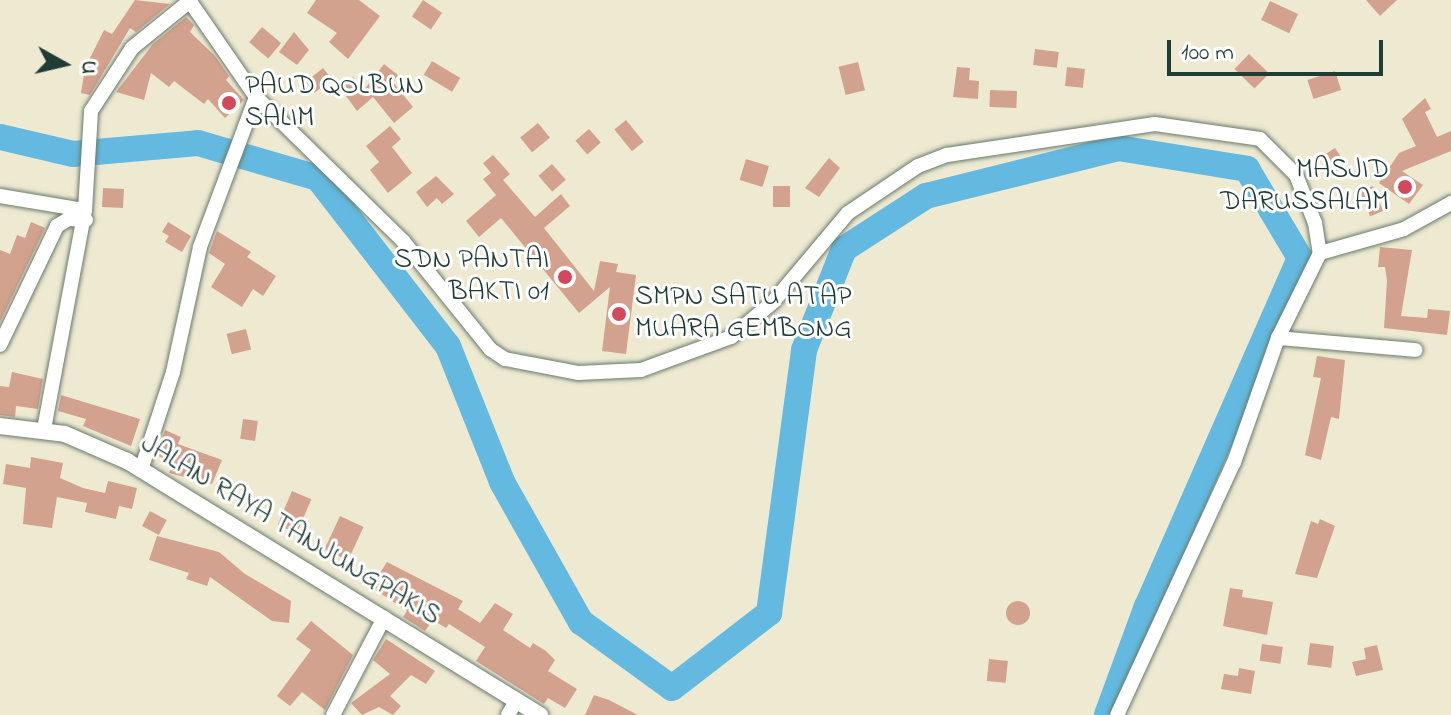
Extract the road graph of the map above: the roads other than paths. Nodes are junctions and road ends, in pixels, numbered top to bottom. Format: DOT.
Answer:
graph roads {
  1 [pos="190,0"];
  2 [pos="256,97"];
  3 [pos="0,196"];
  4 [pos="1451,203"];
  5 [pos="86,215"];
  6 [pos="1320,253"];
  7 [pos="1278,338"];
  8 [pos="0,345"];
  9 [pos="1415,350"];
  10 [pos="0,426"];
  11 [pos="44,429"];
  12 [pos="141,470"];
  13 [pos="384,618"];
  14 [pos="512,708"];
  15 [pos="333,715"];
  16 [pos="540,715"];
  17 [pos="1117,715"];
  1 -- 2 [label="street"];
  1 -- 5 [label="street"];
  2 -- 6 [label="street"];
  2 -- 12 [label="street"];
  3 -- 5 [label="street"];
  4 -- 6 [label="street"];
  5 -- 8 [label="street"];
  5 -- 11 [label="street"];
  6 -- 7 [label="street"];
  7 -- 9 [label="street"];
  7 -- 17 [label="street"];
  10 -- 11 [label="street, JALAN RAYA TANJUNGPAKIS"];
  11 -- 12 [label="street, JALAN RAYA TANJUNGPAKIS"];
  12 -- 13 [label="street, JALAN RAYA TANJUNGPAKIS"];
  13 -- 14 [label="street, JALAN RAYA TANJUNGPAKIS"];
  13 -- 15 [label="street"];
  14 -- 16 [label="street, JALAN RAYA TANJUNGPAKIS"];
}
